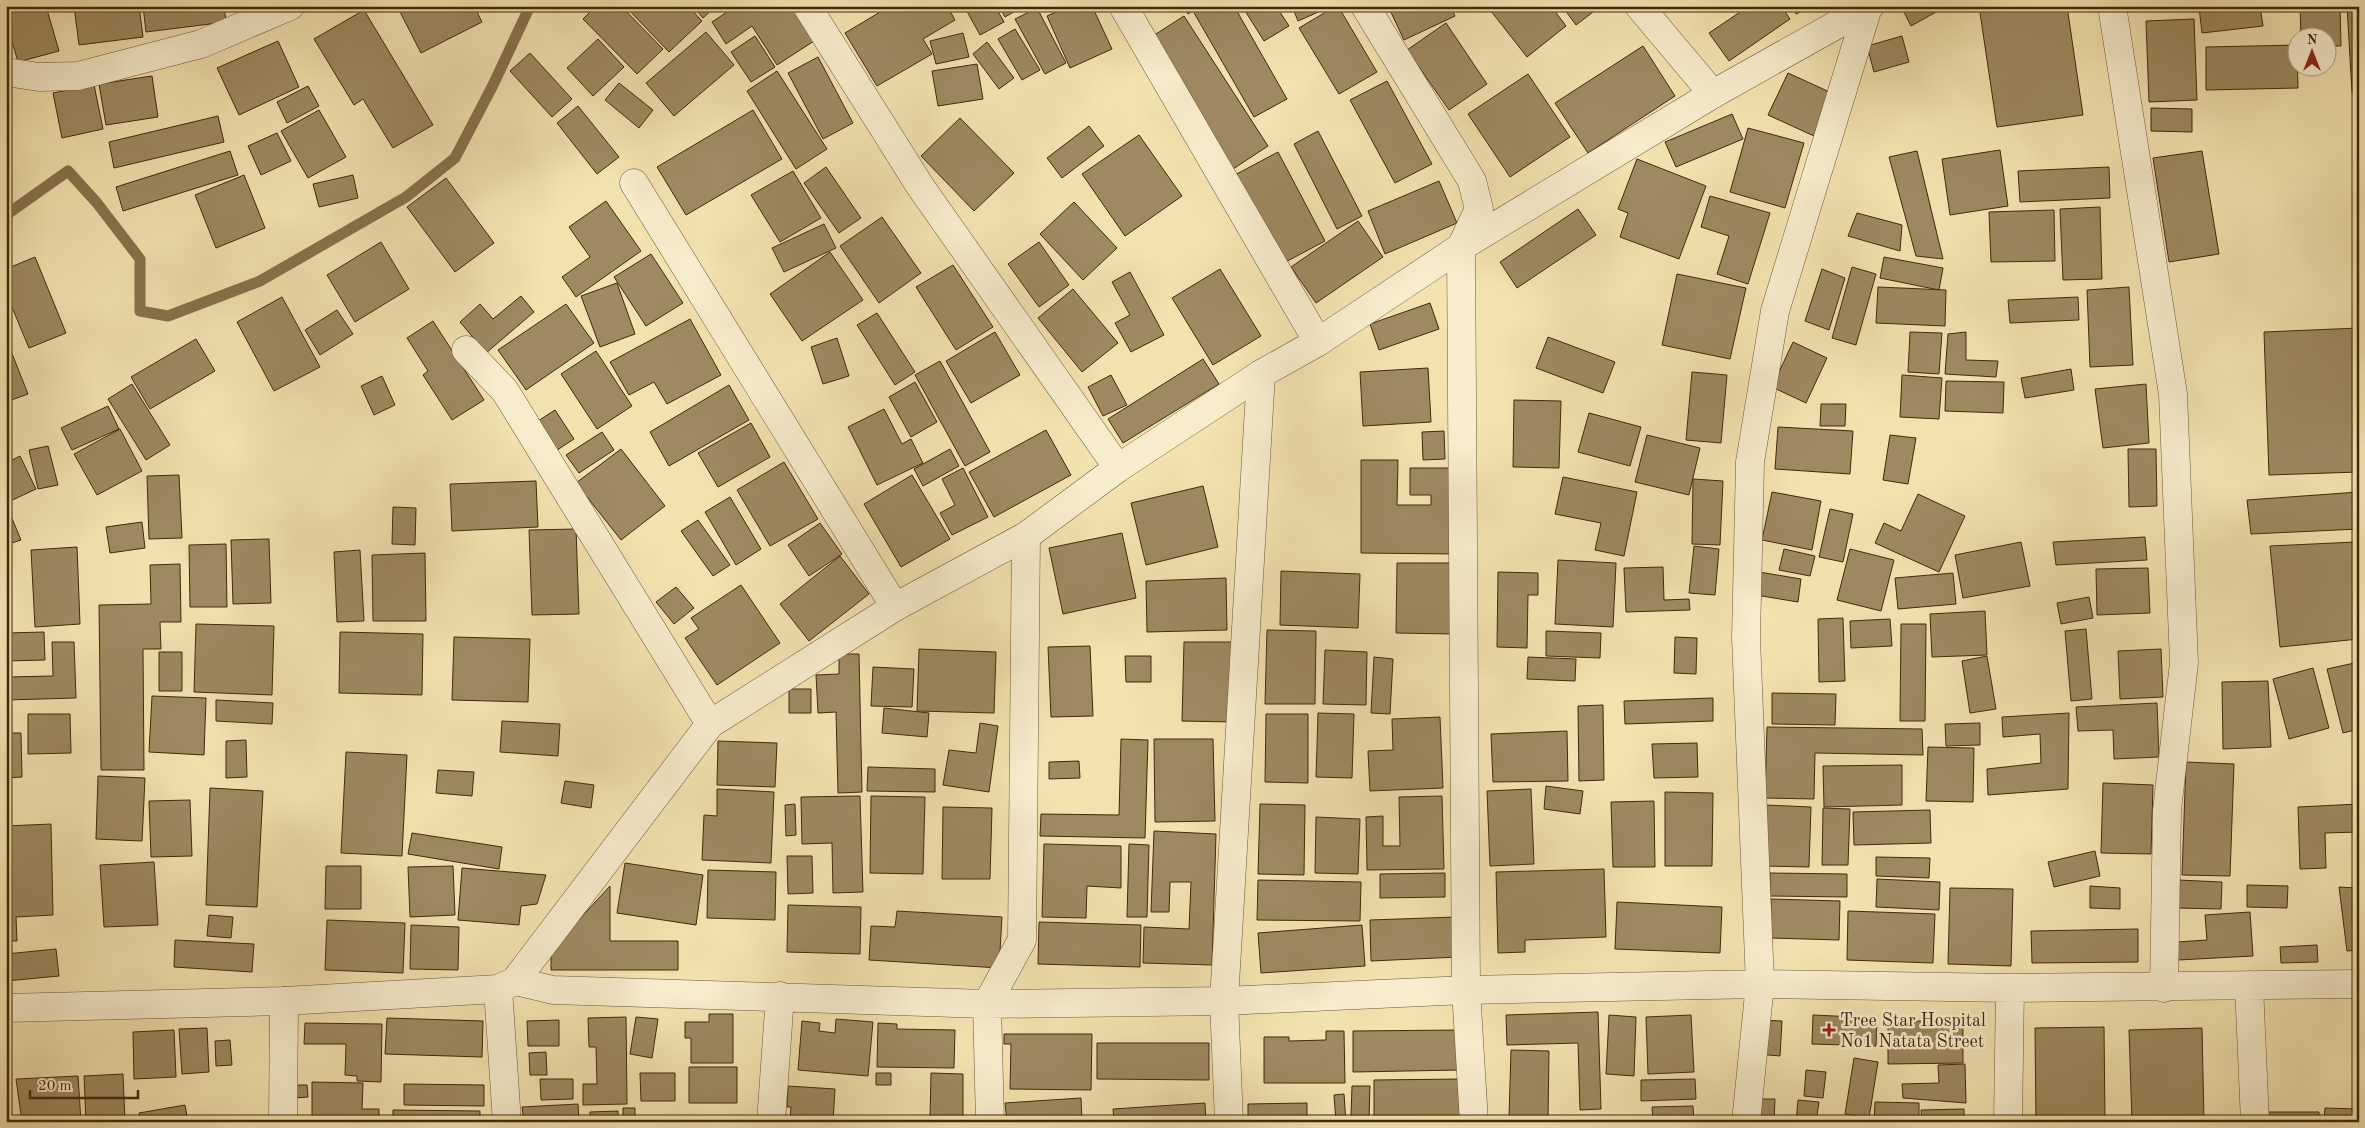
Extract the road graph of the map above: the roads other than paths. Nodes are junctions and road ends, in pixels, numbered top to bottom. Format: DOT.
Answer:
graph roads {
  1 [pos="290,6"];
  2 [pos="807,6"];
  3 [pos="1123,6"];
  4 [pos="1365,6"];
  5 [pos="1639,6"];
  6 [pos="2112,6"];
  7 [pos="1869,7"];
  8 [pos="6,72"];
  9 [pos="1713,94"];
  10 [pos="634,182"];
  11 [pos="1461,247"];
  12 [pos="1318,342"];
  13 [pos="466,350"];
  14 [pos="1261,374"];
  15 [pos="1118,468"];
  16 [pos="1026,536"];
  17 [pos="895,607"];
  18 [pos="710,724"];
  19 [pos="1760,984"];
  20 [pos="2359,984"];
  21 [pos="507,985"];
  22 [pos="2249,985"];
  23 [pos="2010,988"];
  24 [pos="2164,988"];
  25 [pos="1466,990"];
  26 [pos="780,996"];
  27 [pos="284,1001"];
  28 [pos="1224,1001"];
  29 [pos="987,1004"];
  30 [pos="6,1008"];
  31 [pos="283,1122"];
  32 [pos="507,1122"];
  33 [pos="771,1122"];
  34 [pos="990,1122"];
  35 [pos="1229,1122"];
  36 [pos="1474,1122"];
  37 [pos="1746,1122"];
  38 [pos="2008,1122"];
  39 [pos="2255,1122"];
  1 -- 8 [label="street"];
  2 -- 15 [label="street"];
  3 -- 12 [label="street"];
  4 -- 11 [label="street"];
  5 -- 9 [label="street"];
  6 -- 24 [label="street"];
  7 -- 9 [label="street"];
  7 -- 19 [label="street"];
  9 -- 11 [label="street"];
  10 -- 17 [label="street"];
  11 -- 12 [label="street"];
  11 -- 25 [label="street"];
  12 -- 14 [label="street"];
  13 -- 18 [label="street"];
  14 -- 15 [label="street"];
  14 -- 28 [label="street"];
  15 -- 16 [label="street"];
  16 -- 17 [label="street"];
  16 -- 29 [label="street"];
  17 -- 18 [label="street"];
  18 -- 21 [label="street"];
  19 -- 23 [label="street"];
  19 -- 25 [label="street"];
  19 -- 37 [label="street"];
  20 -- 22 [label="street"];
  21 -- 26 [label="street"];
  21 -- 27 [label="street"];
  21 -- 32 [label="street"];
  22 -- 24 [label="street"];
  22 -- 39 [label="street"];
  23 -- 24 [label="street"];
  23 -- 38 [label="street"];
  25 -- 28 [label="street"];
  25 -- 36 [label="street"];
  26 -- 29 [label="street"];
  26 -- 33 [label="street"];
  27 -- 30 [label="street"];
  27 -- 31 [label="street"];
  28 -- 29 [label="street"];
  28 -- 35 [label="street"];
  29 -- 34 [label="street"];
}
